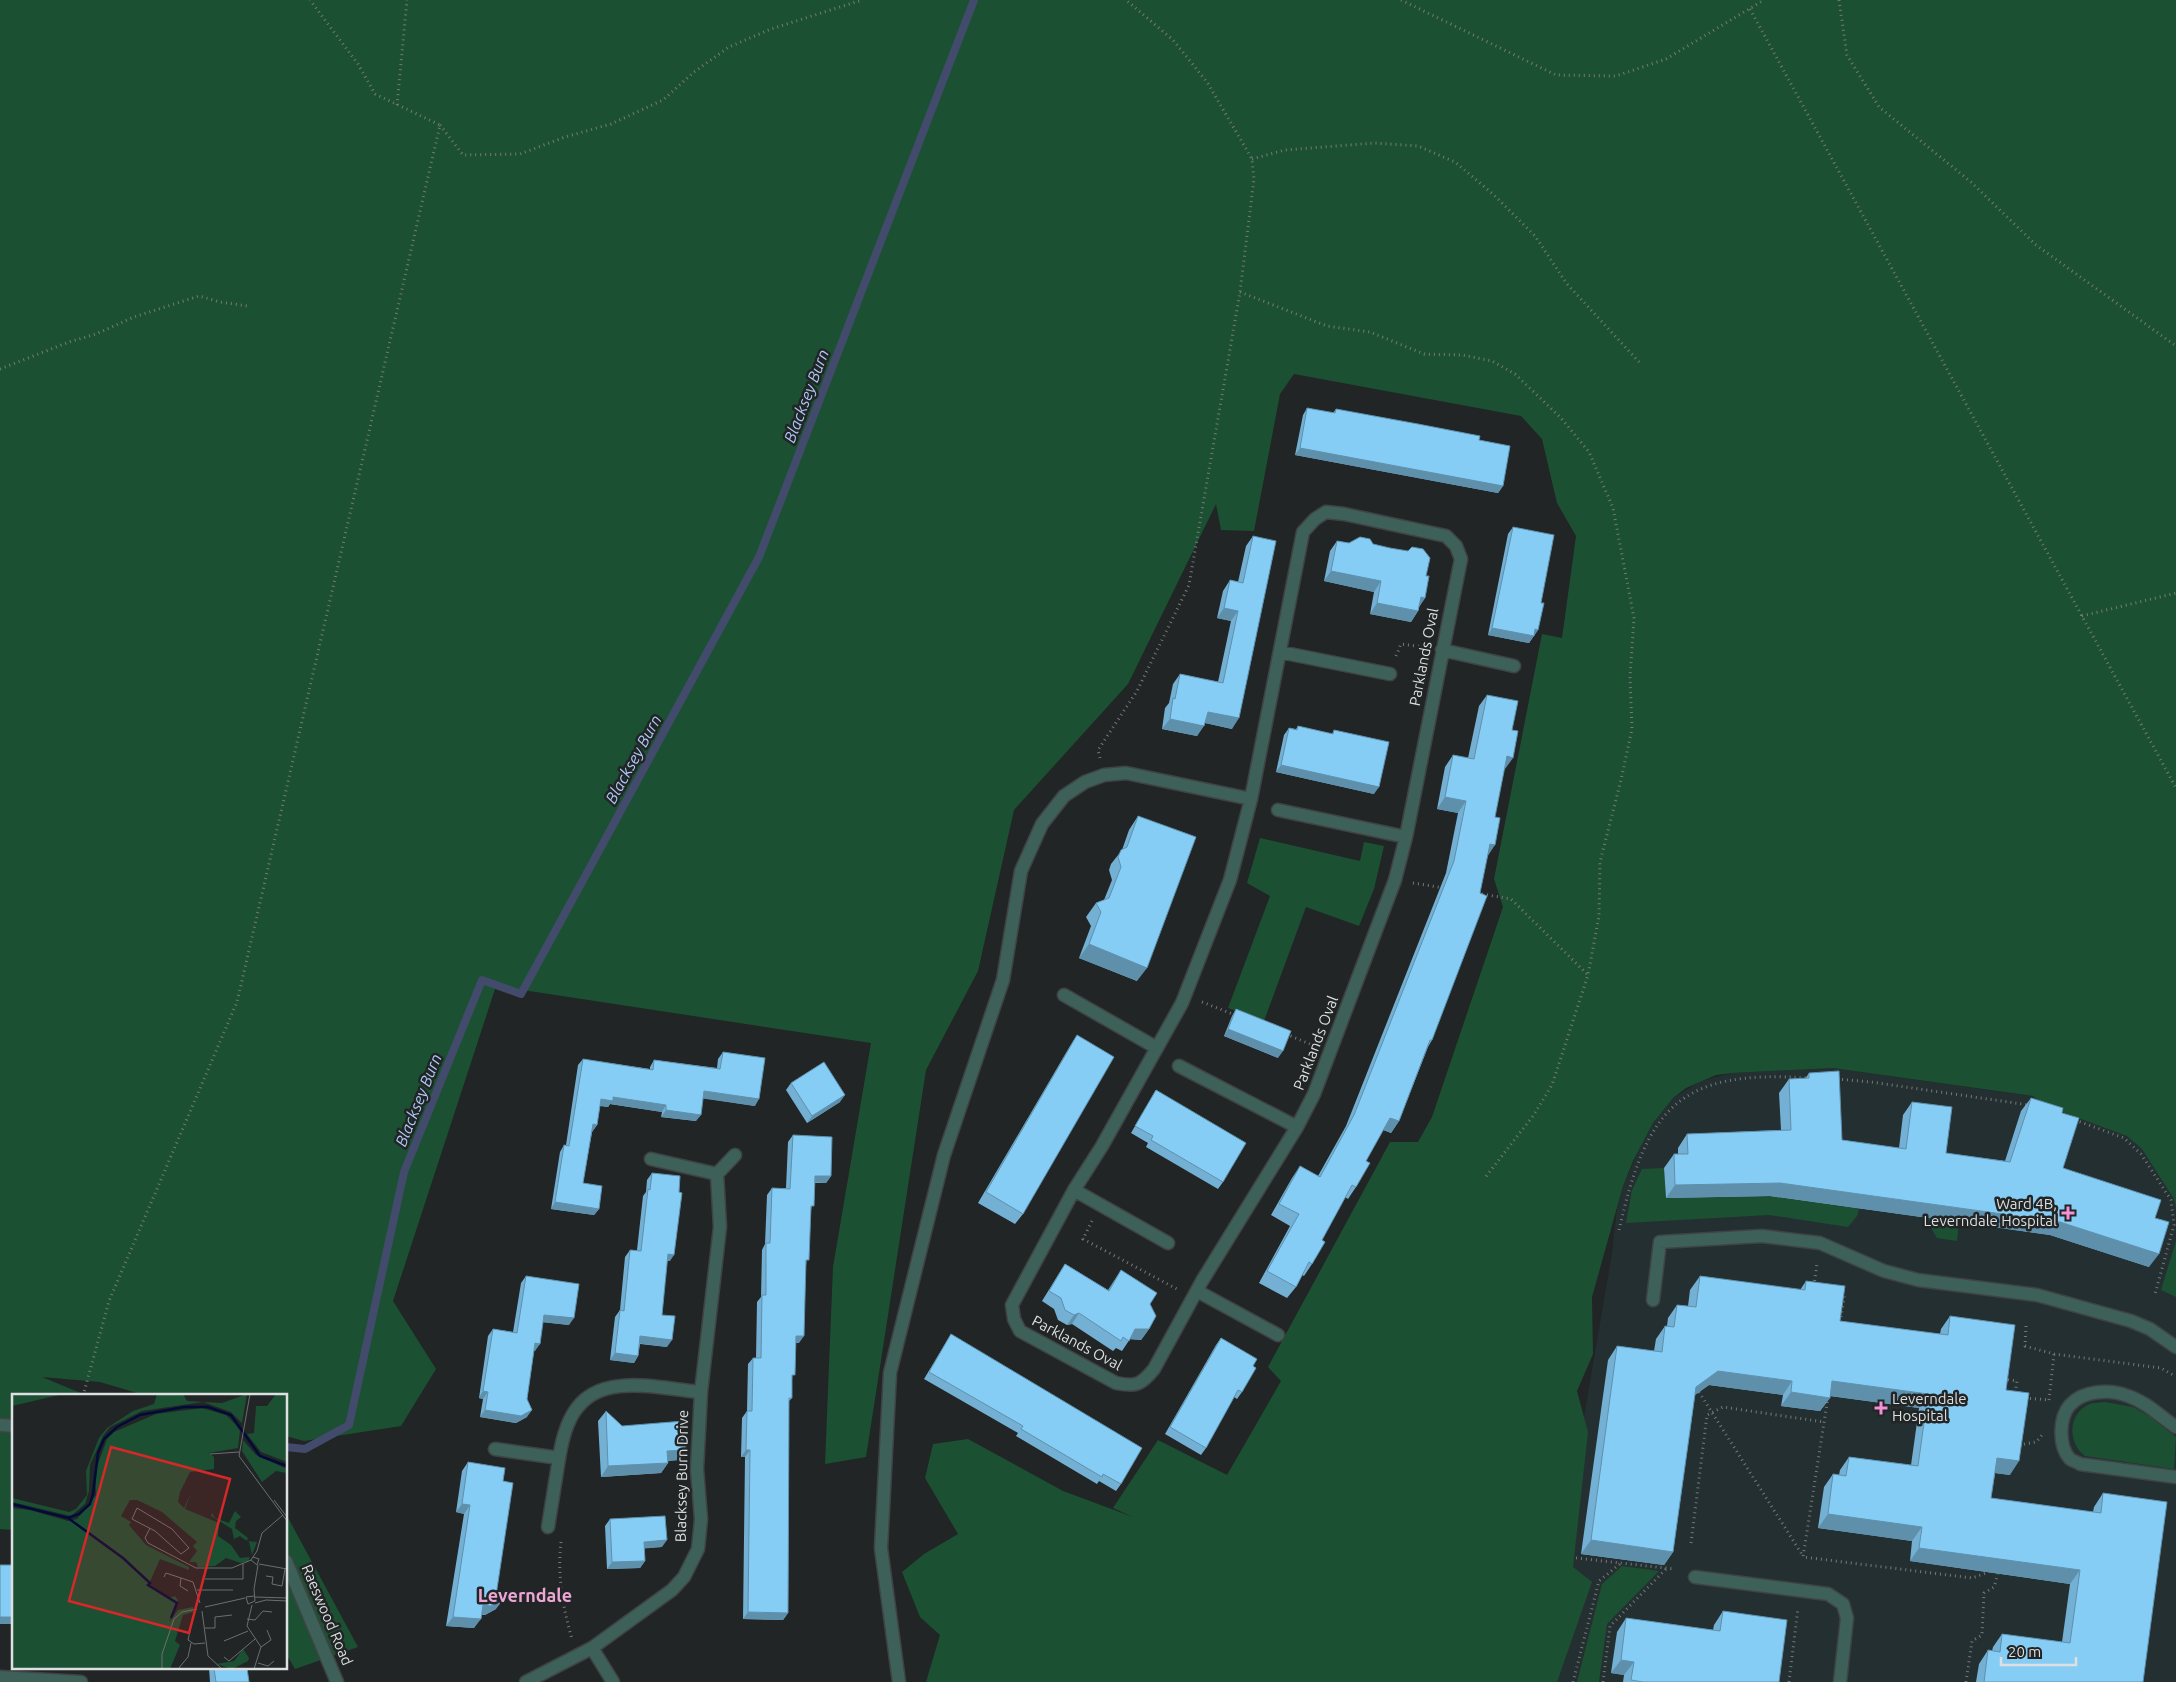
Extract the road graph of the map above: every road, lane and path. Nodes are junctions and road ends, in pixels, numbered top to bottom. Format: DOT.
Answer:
graph roads {
  1 [pos="310,0"];
  2 [pos="407,0"];
  3 [pos="862,0"];
  4 [pos="1126,0"];
  5 [pos="1401,0"];
  6 [pos="1764,0"];
  7 [pos="1839,0"];
  8 [pos="1750,9"];
  9 [pos="397,105"];
  10 [pos="440,125"];
  11 [pos="1252,158"];
  12 [pos="1240,292"];
  13 [pos="247,306"];
  14 [pos="2176,346"];
  15 [pos="1640,363"];
  16 [pos="0,369"];
  17 [pos="2176,593"];
  18 [pos="2082,616"];
  19 [pos="1442,650"];
  20 [pos="1280,652"];
  21 [pos="1514,666"];
  22 [pos="1390,674"];
  23 [pos="1104,776"];
  24 [pos="2176,788"];
  25 [pos="1251,799"];
  26 [pos="1278,810"];
  27 [pos="1406,836"];
  28 [pos="1395,880"];
  29 [pos="1453,889"];
  30 [pos="1472,893"];
  31 [pos="1588,975"];
  32 [pos="1064,995"];
  33 [pos="1185,996"];
  34 [pos="1239,1017"];
  35 [pos="1285,1034"];
  36 [pos="1157,1048"];
  37 [pos="1331,1052"];
  38 [pos="1179,1066"];
  39 [pos="1816,1078"];
  40 [pos="1834,1079"];
  41 [pos="2033,1106"];
  42 [pos="2069,1118"];
  43 [pos="1297,1127"];
  44 [pos="734,1155"];
  45 [pos="651,1159"];
  46 [pos="717,1174"];
  47 [pos="1484,1179"];
  48 [pos="1074,1190"];
  49 [pos="1100,1205"];
  50 [pos="1620,1230"];
  51 [pos="1168,1243"];
  52 [pos="1844,1293"];
  53 [pos="1195,1294"];
  54 [pos="2155,1294"];
  55 [pos="1654,1300"];
  56 [pos="2026,1326"];
  57 [pos="1839,1330"];
  58 [pos="1278,1335"];
  59 [pos="2176,1347"];
  60 [pos="2054,1354"];
  61 [pos="2173,1375"];
  62 [pos="2000,1379"];
  63 [pos="701,1392"];
  64 [pos="1699,1392"];
  65 [pos="84,1394"];
  66 [pos="1829,1394"];
  67 [pos="2006,1396"];
  68 [pos="2015,1396"];
  69 [pos="2049,1400"];
  70 [pos="2048,1408"];
  71 [pos="1713,1413"];
  72 [pos="1824,1422"];
  73 [pos="2176,1426"];
  74 [pos="2046,1431"];
  75 [pos="2016,1444"];
  76 [pos="495,1449"];
  77 [pos="559,1458"];
  78 [pos="2176,1477"];
  79 [pos="548,1527"];
  80 [pos="1691,1543"];
  81 [pos="1803,1557"];
  82 [pos="1576,1558"];
  83 [pos="1621,1563"];
  84 [pos="288,1566"];
  85 [pos="1667,1568"];
  86 [pos="1674,1569"];
  87 [pos="1989,1572"];
  88 [pos="1998,1574"];
  89 [pos="1695,1576"];
  90 [pos="1799,1603"];
  91 [pos="592,1648"];
  92 [pos="577,1657"];
  93 [pos="0,1677"];
  94 [pos="81,1682"];
  95 [pos="336,1682"];
  96 [pos="526,1682"];
  97 [pos="613,1682"];
  98 [pos="899,1682"];
  99 [pos="1572,1682"];
  100 [pos="1603,1682"];
  101 [pos="1789,1682"];
  102 [pos="1840,1682"];
  103 [pos="1966,1682"];
  1 -- 9 [label="path"];
  2 -- 9 [label="path"];
  3 -- 10 [label="path"];
  4 -- 11 [label="path"];
  5 -- 8 [label="path"];
  6 -- 8 [label="path"];
  7 -- 14 [label="path"];
  8 -- 18 [label="path"];
  9 -- 10 [label="path"];
  10 -- 65 [label="path"];
  11 -- 12 [label="path"];
  11 -- 15 [label="path"];
  12 -- 23 [label="path"];
  12 -- 31 [label="path"];
  13 -- 16 [label="path"];
  17 -- 18 [label="path"];
  18 -- 24 [label="path"];
  19 -- 20 [label="street, Parklands Oval"];
  19 -- 21 [label="street"];
  19 -- 22 [label="path"];
  19 -- 27 [label="street, Parklands Oval"];
  20 -- 22 [label="street"];
  20 -- 25 [label="street, Parklands Oval"];
  23 -- 25 [label="street"];
  23 -- 98 [label="street"];
  25 -- 33 [label="street, Parklands Oval"];
  26 -- 27 [label="street"];
  27 -- 28 [label="street, Parklands Oval"];
  28 -- 29 [label="path"];
  28 -- 37 [label="street, Parklands Oval"];
  30 -- 31 [label="path"];
  31 -- 47 [label="path"];
  32 -- 36 [label="street"];
  33 -- 34 [label="path"];
  33 -- 36 [label="street, Parklands Oval"];
  35 -- 37 [label="path"];
  36 -- 48 [label="street, Parklands Oval"];
  37 -- 43 [label="street, Parklands Oval"];
  38 -- 43 [label="street"];
  39 -- 50 [label="path"];
  40 -- 41 [label="path"];
  42 -- 54 [label="path"];
  43 -- 53 [label="street, Parklands Oval"];
  44 -- 46 [label="street"];
  45 -- 46 [label="street"];
  46 -- 63 [label="street, Blacksey Burn Drive"];
  48 -- 49 [label="street"];
  48 -- 53 [label="street, Parklands Oval"];
  49 -- 51 [label="street"];
  49 -- 53 [label="path"];
  52 -- 57 [label="path"];
  53 -- 58 [label="street"];
  55 -- 59 [label="street"];
  56 -- 60 [label="path"];
  60 -- 61 [label="path"];
  60 -- 69 [label="path"];
  62 -- 68 [label="path"];
  63 -- 77 [label="street, Blacksey Burn Drive"];
  63 -- 91 [label="street, Blacksey Burn Drive"];
  64 -- 71 [label="path"];
  66 -- 72 [label="path"];
  67 -- 68 [label="path"];
  68 -- 69 [label="path"];
  69 -- 70 [label="path"];
  71 -- 72 [label="path"];
  71 -- 80 [label="path"];
  71 -- 81 [label="path"];
  72 -- 81 [label="path"];
  73 -- 78 [label="street"];
  74 -- 75 [label="path"];
  76 -- 77 [label="street"];
  77 -- 79 [label="street, Blacksey Burn Drive"];
  79 -- 92 [label="path"];
  81 -- 87 [label="path"];
  82 -- 83 [label="path"];
  83 -- 85 [label="path"];
  83 -- 99 [label="path"];
  84 -- 95 [label="street, Raeswood Road"];
  85 -- 86 [label="path"];
  85 -- 100 [label="path"];
  88 -- 103 [label="path"];
  89 -- 102 [label="street"];
  90 -- 101 [label="path"];
  91 -- 92 [label="street, Blacksey Burn Drive"];
  91 -- 97 [label="street"];
  92 -- 96 [label="street, Blacksey Burn Drive"];
  93 -- 94 [label="street"];
}
